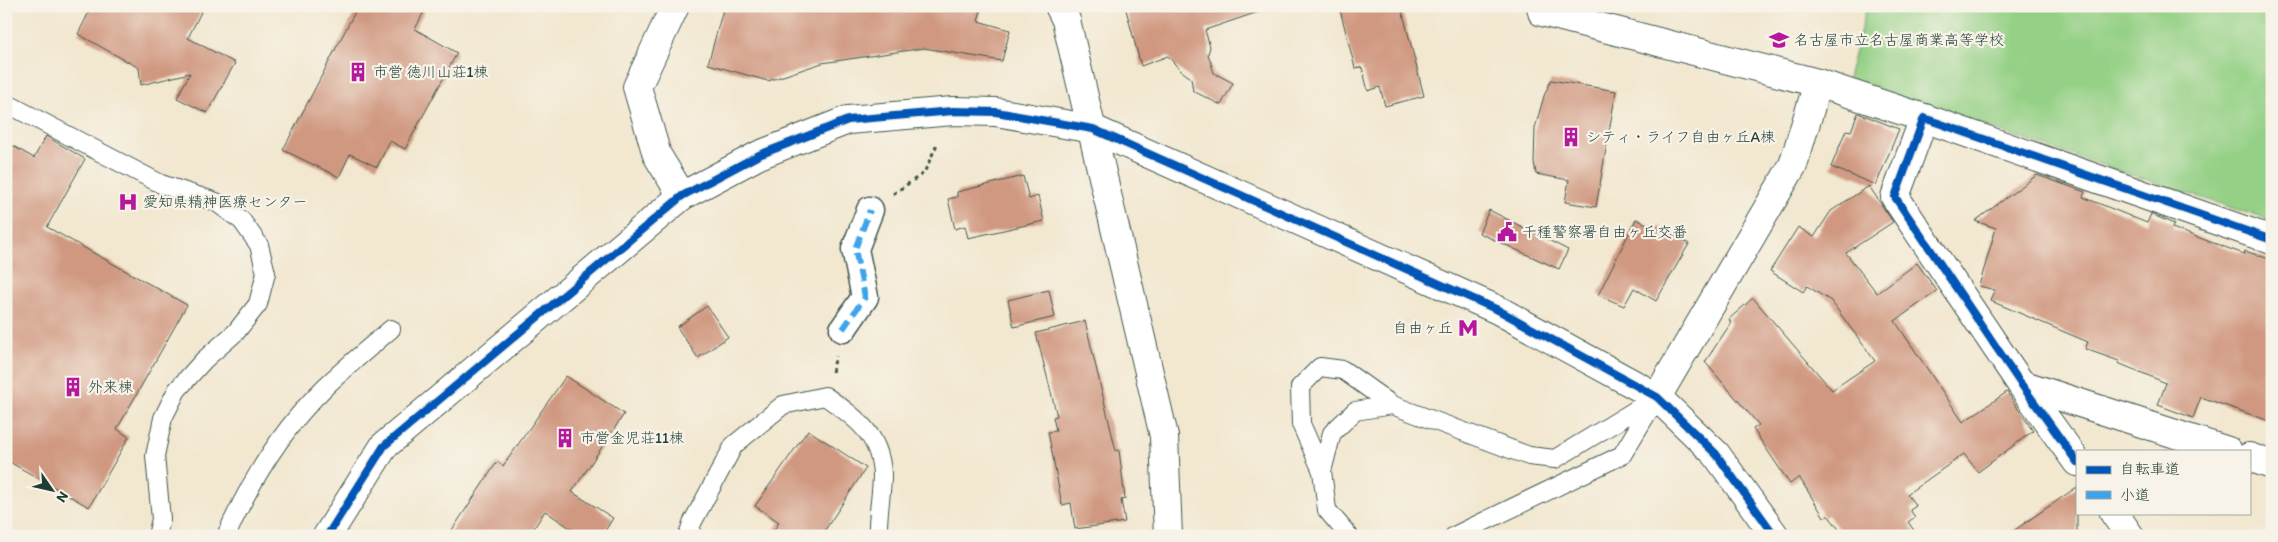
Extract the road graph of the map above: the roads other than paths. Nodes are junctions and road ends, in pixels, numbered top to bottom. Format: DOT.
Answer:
graph roads {
  1 [pos="675,6"];
  2 [pos="1058,6"];
  3 [pos="1541,6"];
  4 [pos="1818,83"];
  5 [pos="6,103"];
  6 [pos="1924,118"];
  7 [pos="1092,129"];
  8 [pos="682,196"];
  9 [pos="870,210"];
  10 [pos="2272,240"];
  11 [pos="391,329"];
  12 [pos="843,329"];
  13 [pos="2022,384"];
  14 [pos="1657,397"];
  15 [pos="1392,405"];
  16 [pos="2225,450"];
  17 [pos="2250,458"];
  18 [pos="2076,461"];
  19 [pos="2272,465"];
  20 [pos="1322,471"];
  21 [pos="2115,514"];
  22 [pos="157,536"];
  23 [pos="226,536"];
  24 [pos="327,536"];
  25 [pos="688,536"];
  26 [pos="878,536"];
  27 [pos="1168,536"];
  28 [pos="1348,536"];
  29 [pos="1454,536"];
  30 [pos="1775,536"];
  31 [pos="2130,536"];
  1 -- 8 [label="street"];
  2 -- 7 [label="street"];
  3 -- 4 [label="street"];
  4 -- 6 [label="street"];
  4 -- 14 [label="street"];
  5 -- 22 [label="lane"];
  6 -- 10 [label="street"];
  6 -- 13 [label="street"];
  7 -- 8 [label="street"];
  7 -- 14 [label="street"];
  7 -- 27 [label="street"];
  8 -- 24 [label="street"];
  9 -- 12 [label="street"];
  11 -- 23 [label="lane"];
  13 -- 16 [label="street"];
  13 -- 18 [label="street"];
  14 -- 15 [label="lane"];
  14 -- 29 [label="lane"];
  14 -- 30 [label="street"];
  15 -- 20 [label="lane"];
  15 -- 20 [label="lane"];
  17 -- 19 [label="street"];
  20 -- 28 [label="lane"];
  21 -- 31 [label="street"];
  25 -- 26 [label="lane"];
}
